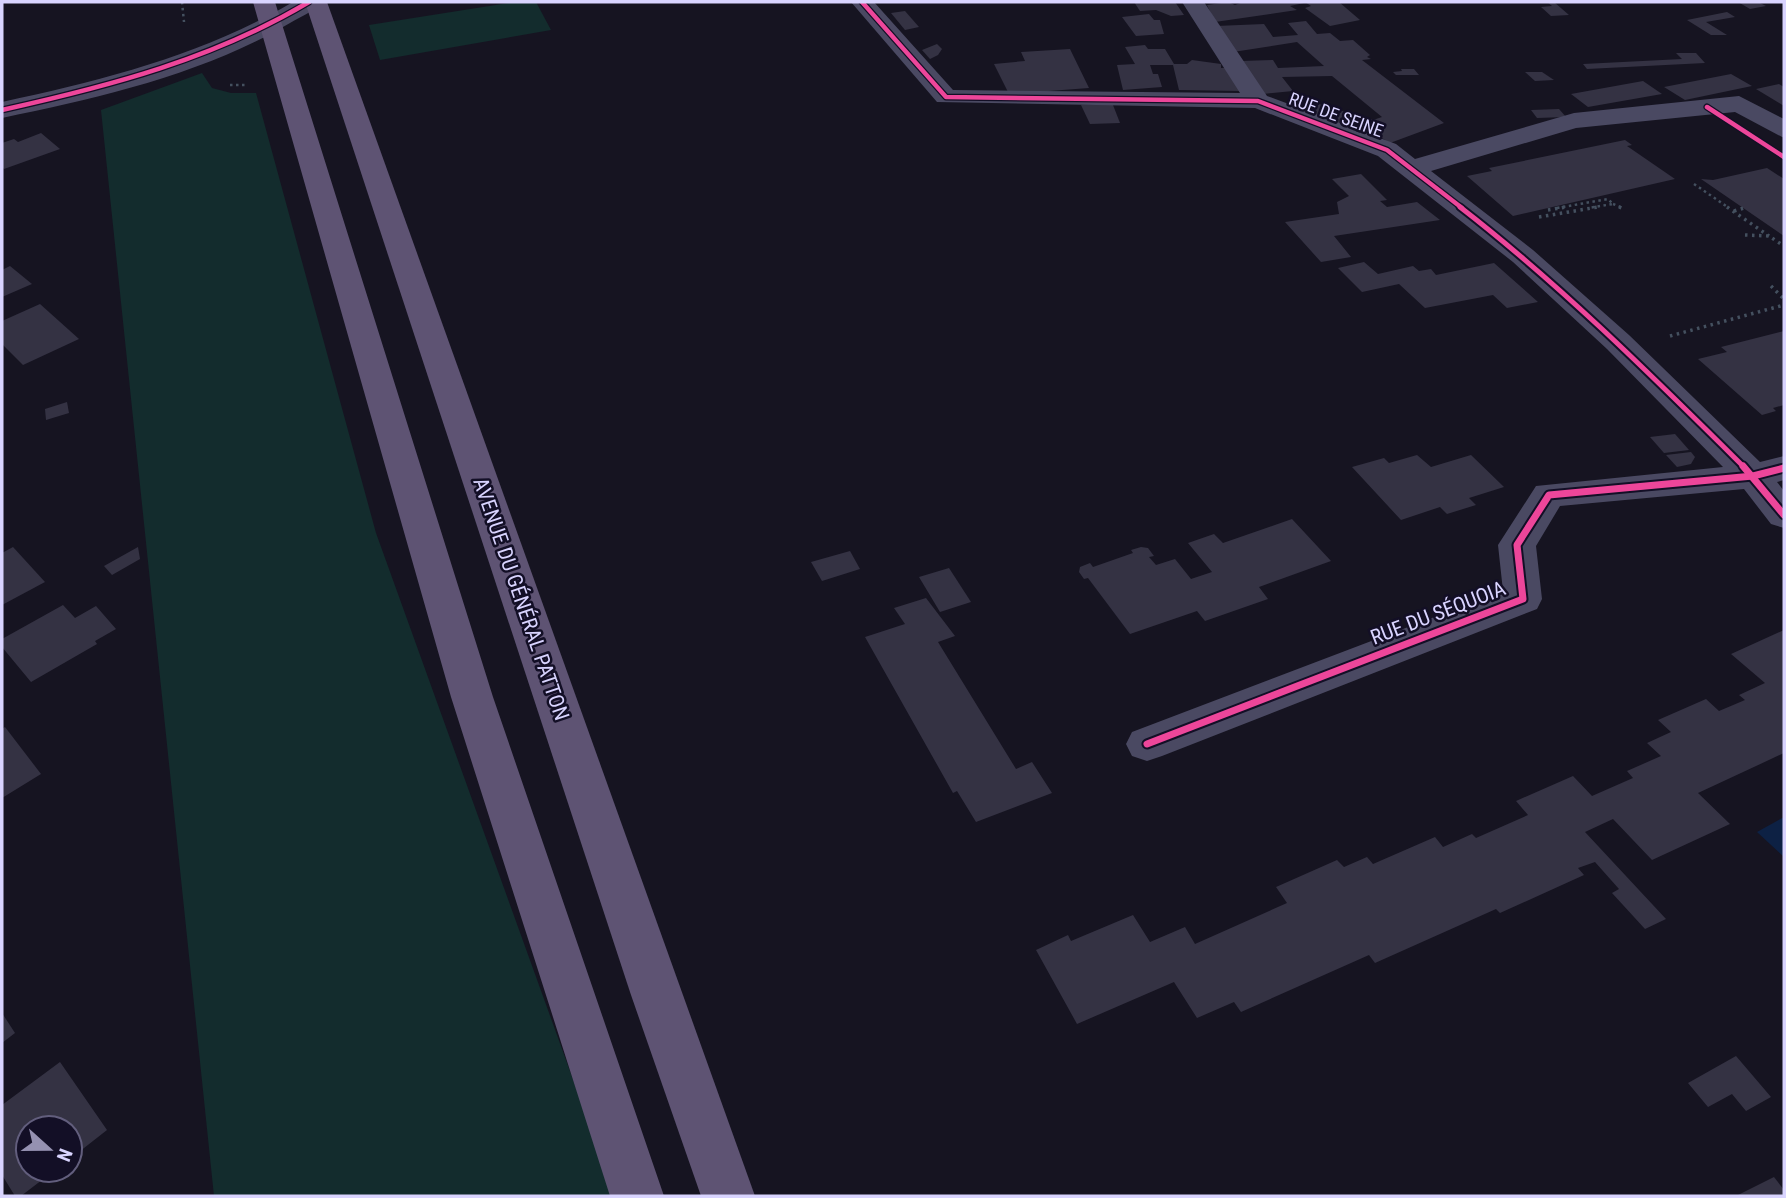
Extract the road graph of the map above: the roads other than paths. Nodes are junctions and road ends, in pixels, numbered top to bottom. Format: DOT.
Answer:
graph roads {
  1 [pos="862,2"];
  2 [pos="1194,2"];
  3 [pos="298,13"];
  4 [pos="1258,101"];
  5 [pos="1707,107"];
  6 [pos="2,110"];
  7 [pos="1784,130"];
  8 [pos="1784,157"];
  9 [pos="1411,169"];
  10 [pos="1769,472"];
  11 [pos="1784,515"];
  12 [pos="1147,744"];
  13 [pos="637,1196"];
  14 [pos="728,1196"];
  1 -- 4 [label="street, RUE DE SEINE"];
  2 -- 4 [label="street"];
  3 -- 6 [label="street"];
  3 -- 13 [label="main road"];
  3 -- 14 [label="main road, AVENUE DU GÉNÉRAL PATTON"];
  4 -- 9 [label="street, RUE DE SEINE"];
  5 -- 7 [label="street"];
  5 -- 8 [label="street"];
  5 -- 9 [label="street"];
  9 -- 10 [label="street, RUE DE SEINE"];
  10 -- 11 [label="street, RUE DE SEINE"];
  10 -- 12 [label="street, RUE DU SÉQUOIA"];
}
